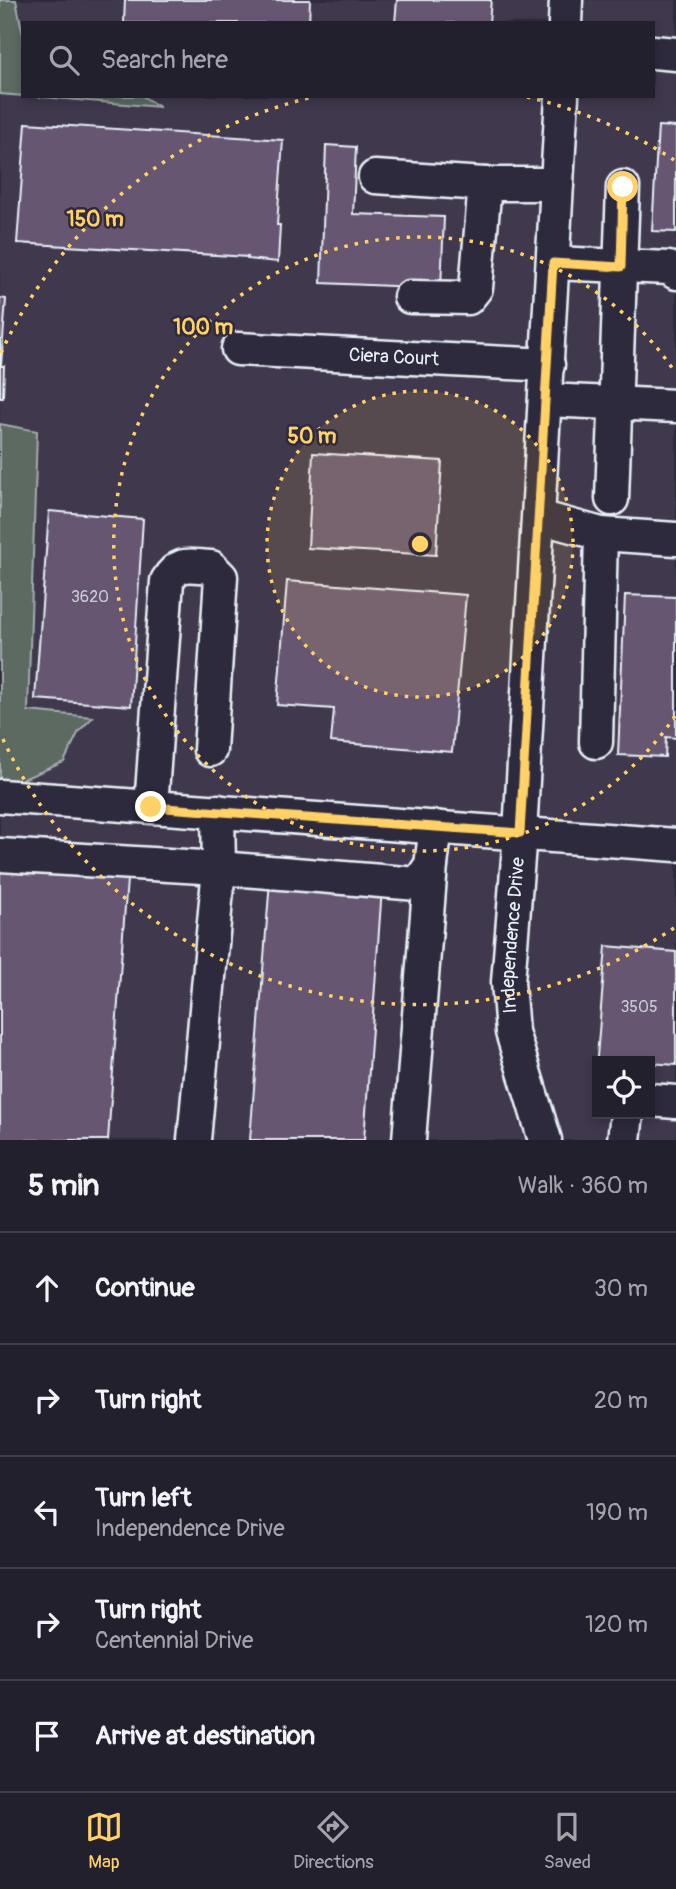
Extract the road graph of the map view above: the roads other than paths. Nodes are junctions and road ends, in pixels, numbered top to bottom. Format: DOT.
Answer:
graph roads {
  1 [pos="566,0"];
  2 [pos="565,21"];
  3 [pos="655,52"];
  4 [pos="676,54"];
  5 [pos="562,98"];
  6 [pos="375,177"];
  7 [pos="485,184"];
  8 [pos="557,184"];
  9 [pos="623,187"];
  10 [pos="553,263"];
  11 [pos="621,267"];
  12 [pos="676,272"];
  13 [pos="410,297"];
  14 [pos="239,349"];
  15 [pos="548,365"];
  16 [pos="546,400"];
  17 [pos="617,403"];
  18 [pos="676,406"];
  19 [pos="612,499"];
  20 [pos="539,517"];
  21 [pos="601,534"];
  22 [pos="676,539"];
  23 [pos="596,742"];
  24 [pos="210,750"];
  25 [pos="0,796"];
  26 [pos="151,807"];
  27 [pos="218,811"];
  28 [pos="436,827"];
  29 [pos="520,833"];
  30 [pos="676,845"];
  31 [pos="0,855"];
  32 [pos="431,865"];
  33 [pos="219,868"];
  34 [pos="655,1100"];
  35 [pos="676,1102"];
  36 [pos="626,1119"];
  37 [pos="194,1140"];
  38 [pos="410,1140"];
  39 [pos="545,1140"];
  40 [pos="624,1140"];
  1 -- 2 [label="street"];
  3 -- 4 [label="street"];
  5 -- 8 [label="street, Independence Drive"];
  6 -- 7 [label="street"];
  7 -- 8 [label="street"];
  7 -- 13 [label="street"];
  8 -- 10 [label="street, Independence Drive"];
  9 -- 11 [label="street"];
  10 -- 11 [label="street"];
  10 -- 15 [label="street, Independence Drive"];
  11 -- 12 [label="street"];
  11 -- 17 [label="street"];
  14 -- 15 [label="street, Ciera Court"];
  15 -- 16 [label="street, Independence Drive"];
  16 -- 17 [label="street"];
  16 -- 20 [label="street, Independence Drive"];
  17 -- 18 [label="street"];
  17 -- 19 [label="street"];
  20 -- 21 [label="street"];
  20 -- 29 [label="street, Independence Drive"];
  21 -- 22 [label="street"];
  21 -- 23 [label="street"];
  24 -- 26 [label="street"];
  25 -- 26 [label="street"];
  26 -- 27 [label="street"];
  27 -- 28 [label="street"];
  27 -- 33 [label="street"];
  28 -- 29 [label="street"];
  28 -- 32 [label="street"];
  29 -- 30 [label="street"];
  29 -- 39 [label="street, Independence Drive"];
  31 -- 33 [label="street"];
  32 -- 33 [label="street"];
  32 -- 38 [label="street"];
  33 -- 37 [label="street"];
  34 -- 35 [label="street"];
  36 -- 40 [label="street"];
}
